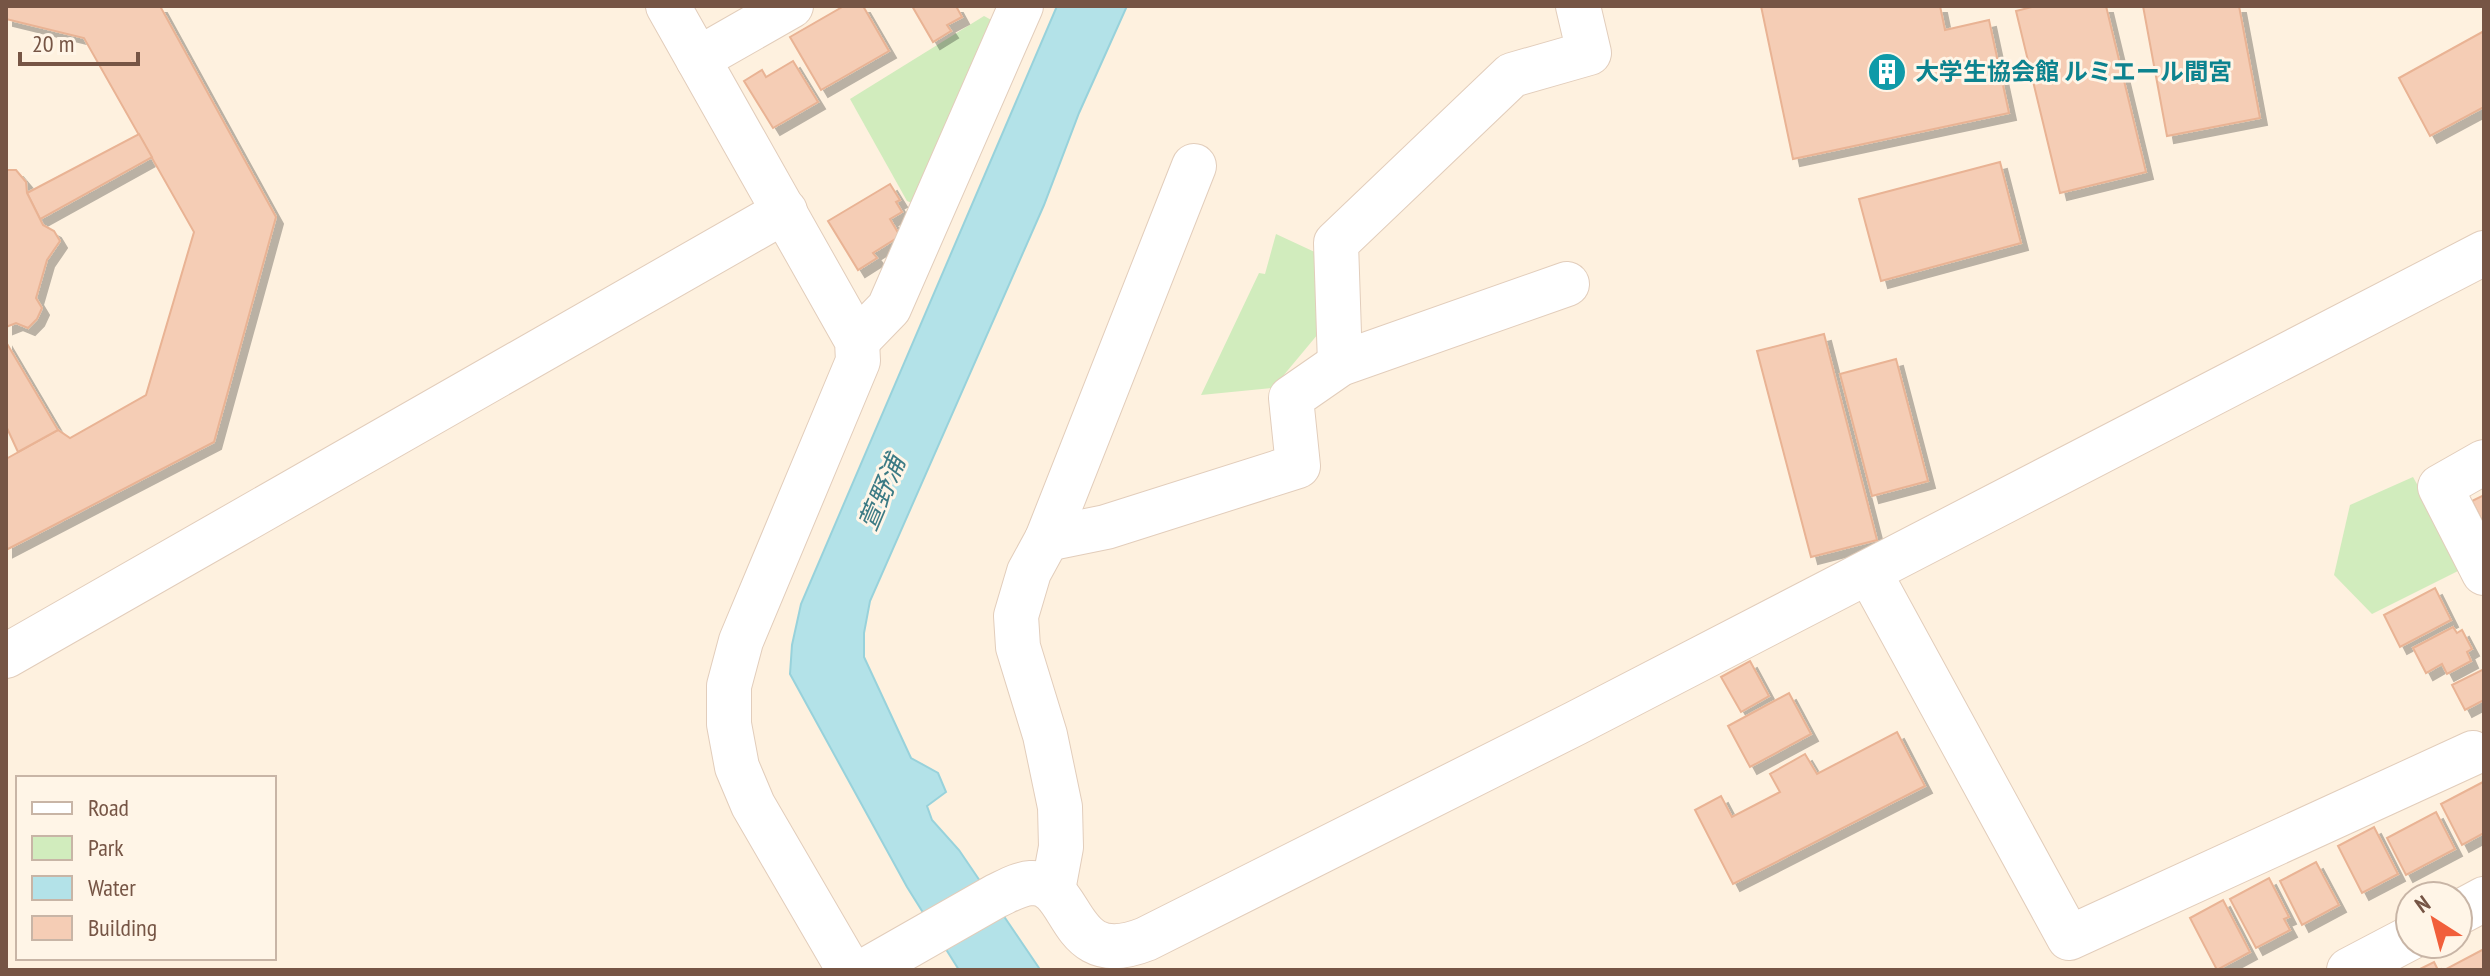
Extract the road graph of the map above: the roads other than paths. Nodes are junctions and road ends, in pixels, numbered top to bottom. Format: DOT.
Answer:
graph roads {
  1 [pos="668,6"];
  2 [pos="791,6"];
  3 [pos="1021,6"];
  4 [pos="1578,6"];
  5 [pos="698,59"];
  6 [pos="1194,166"];
  7 [pos="785,211"];
  8 [pos="2481,261"];
  9 [pos="1567,284"];
  10 [pos="857,341"];
  11 [pos="1340,364"];
  12 [pos="2484,462"];
  13 [pos="1047,539"];
  14 [pos="1869,572"];
  15 [pos="2484,573"];
  16 [pos="6,656"];
  17 [pos="2473,753"];
  18 [pos="1053,890"];
  19 [pos="2394,946"];
  20 [pos="1098,952"];
  21 [pos="849,970"];
  22 [pos="866,970"];
  23 [pos="2349,970"];
  1 -- 5 [label="street"];
  2 -- 5 [label="street"];
  3 -- 10 [label="street"];
  4 -- 11 [label="street"];
  5 -- 7 [label="street"];
  6 -- 13 [label="street"];
  7 -- 10 [label="street"];
  7 -- 16 [label="street"];
  8 -- 14 [label="street"];
  9 -- 11 [label="street"];
  10 -- 21 [label="street"];
  11 -- 13 [label="street"];
  12 -- 15 [label="street"];
  13 -- 18 [label="street"];
  14 -- 17 [label="street"];
  14 -- 20 [label="street"];
  18 -- 20 [label="street"];
  18 -- 22 [label="street"];
  19 -- 23 [label="street"];
}
